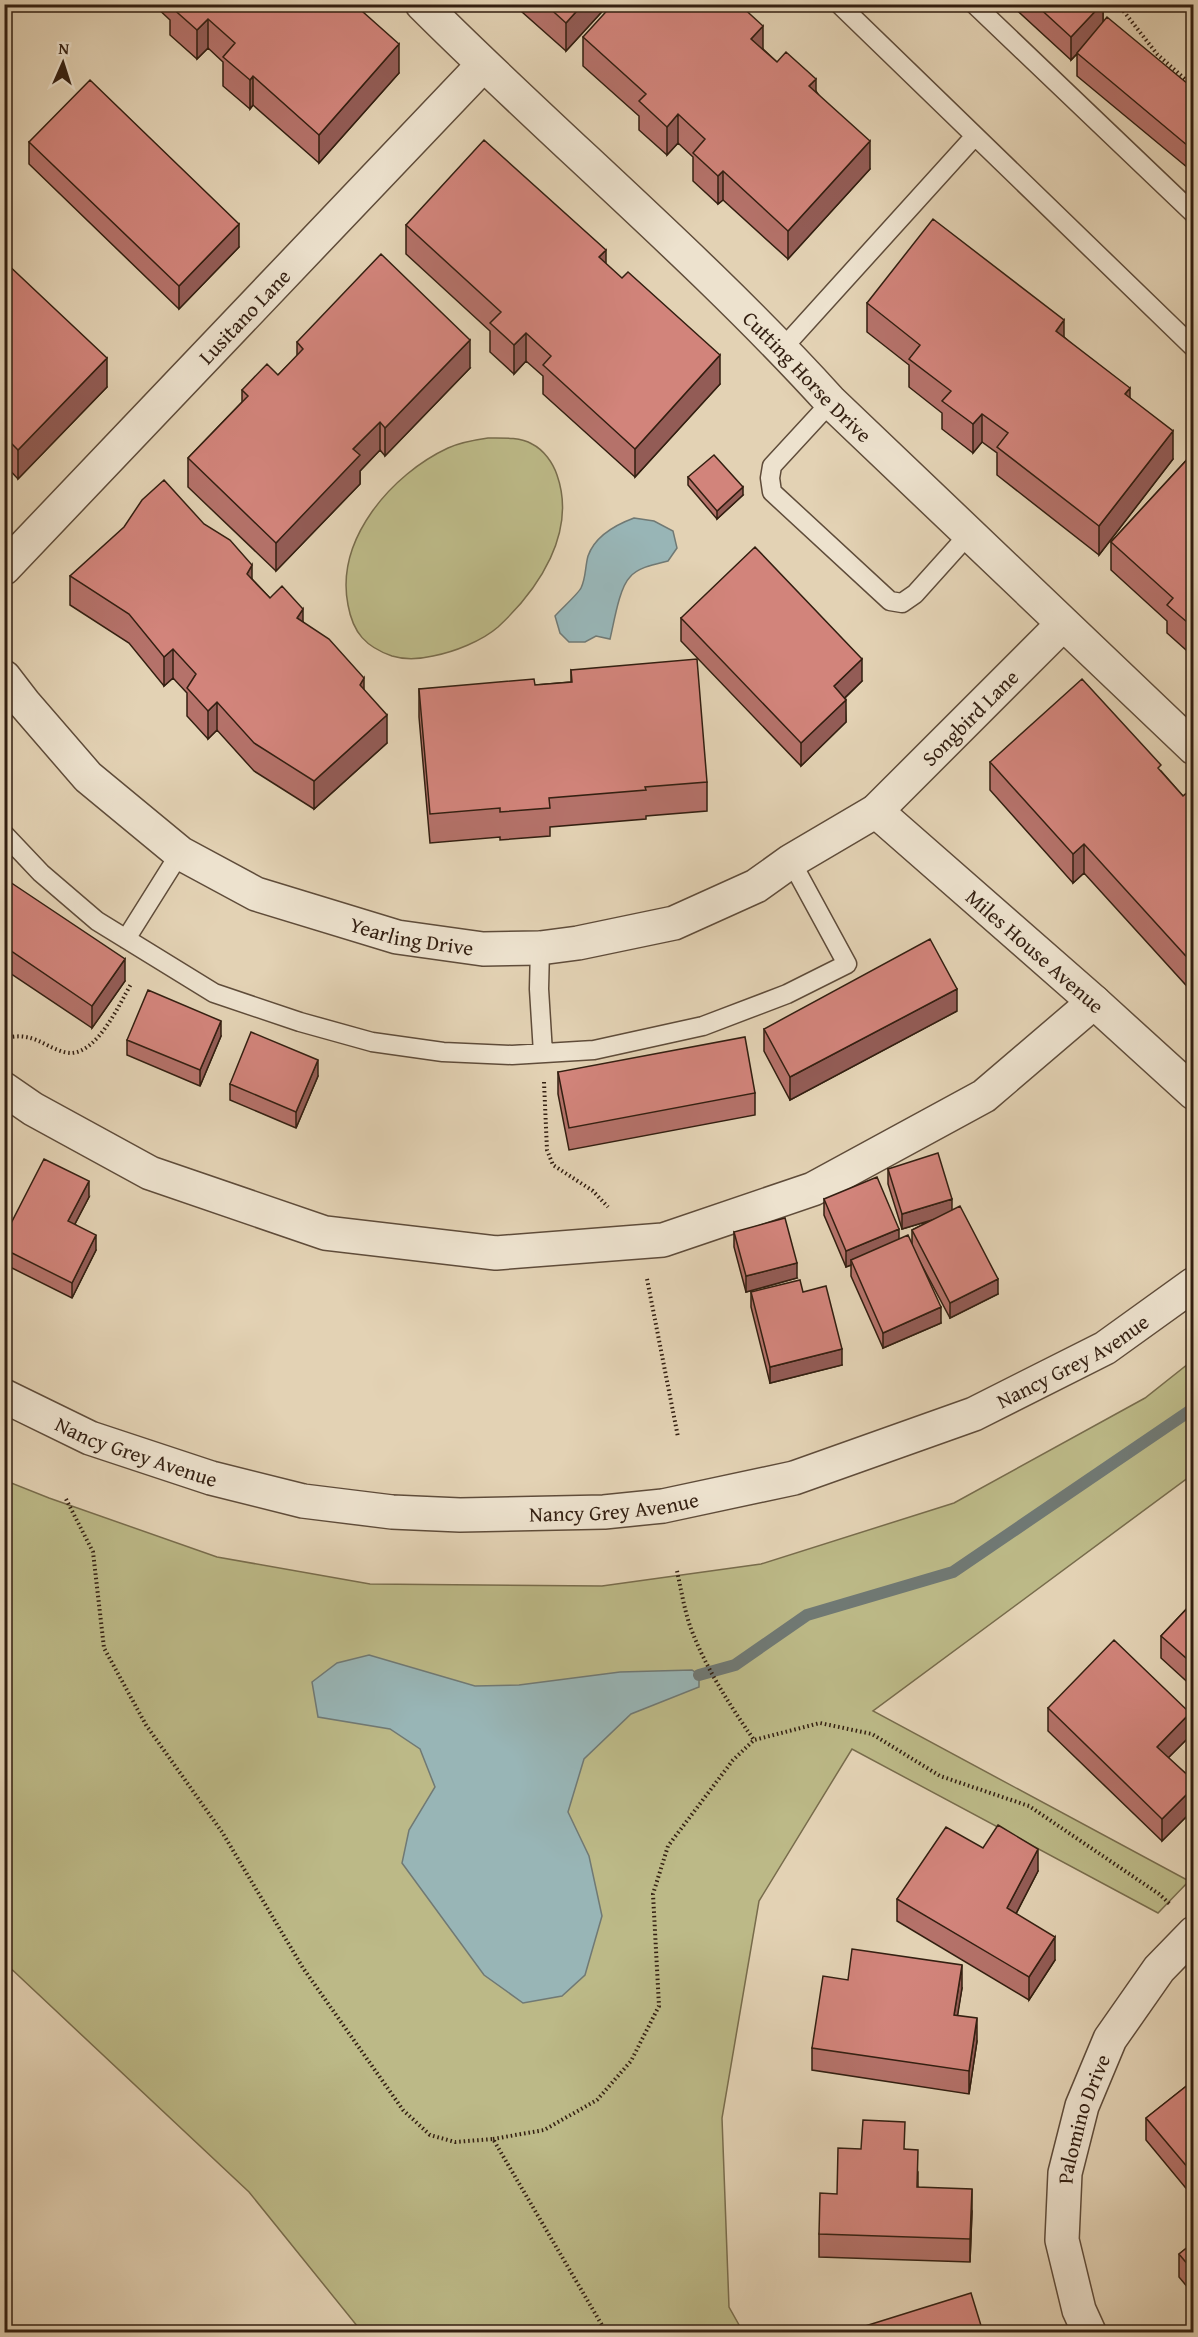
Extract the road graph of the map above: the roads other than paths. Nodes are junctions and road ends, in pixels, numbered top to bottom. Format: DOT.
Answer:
graph roads {
  1 [pos="422,4"];
  2 [pos="839,4"];
  3 [pos="974,4"];
  4 [pos="483,65"];
  5 [pos="975,137"];
  6 [pos="1194,214"];
  7 [pos="782,348"];
  8 [pos="1194,348"];
  9 [pos="831,402"];
  10 [pos="968,535"];
  11 [pos="4,568"];
  12 [pos="1063,624"];
  13 [pos="4,677"];
  14 [pos="1194,748"];
  15 [pos="876,811"];
  16 [pos="4,834"];
  17 [pos="180,853"];
  18 [pos="791,861"];
  19 [pos="126,939"];
  20 [pos="540,948"];
  21 [pos="1094,1002"];
  22 [pos="543,1053"];
  23 [pos="4,1089"];
  24 [pos="1194,1092"];
  25 [pos="1194,1284"];
  26 [pos="4,1396"];
  27 [pos="1194,1934"];
  28 [pos="1089,2332"];
  1 -- 4 [label="street, Cutting Horse Drive"];
  2 -- 5 [label="lane"];
  3 -- 6 [label="lane"];
  4 -- 7 [label="street, Cutting Horse Drive"];
  4 -- 11 [label="street, Lusitano Lane"];
  5 -- 7 [label="lane"];
  5 -- 8 [label="lane"];
  7 -- 9 [label="street, Cutting Horse Drive"];
  9 -- 10 [label="street, Cutting Horse Drive"];
  9 -- 10 [label="lane"];
  10 -- 12 [label="street, Cutting Horse Drive"];
  12 -- 14 [label="street, Cutting Horse Drive"];
  12 -- 15 [label="street, Songbird Lane"];
  13 -- 17 [label="street, Yearling Drive"];
  15 -- 18 [label="street, Yearling Drive"];
  15 -- 21 [label="street, Miles House Avenue"];
  16 -- 19 [label="lane"];
  17 -- 19 [label="lane"];
  17 -- 20 [label="street, Yearling Drive"];
  18 -- 20 [label="street, Yearling Drive"];
  18 -- 22 [label="lane"];
  19 -- 22 [label="lane"];
  20 -- 22 [label="lane"];
  21 -- 23 [label="street"];
  21 -- 24 [label="street, Miles House Avenue"];
  25 -- 26 [label="street, Nancy Grey Avenue"];
  27 -- 28 [label="street, Palomino Drive"];
}
